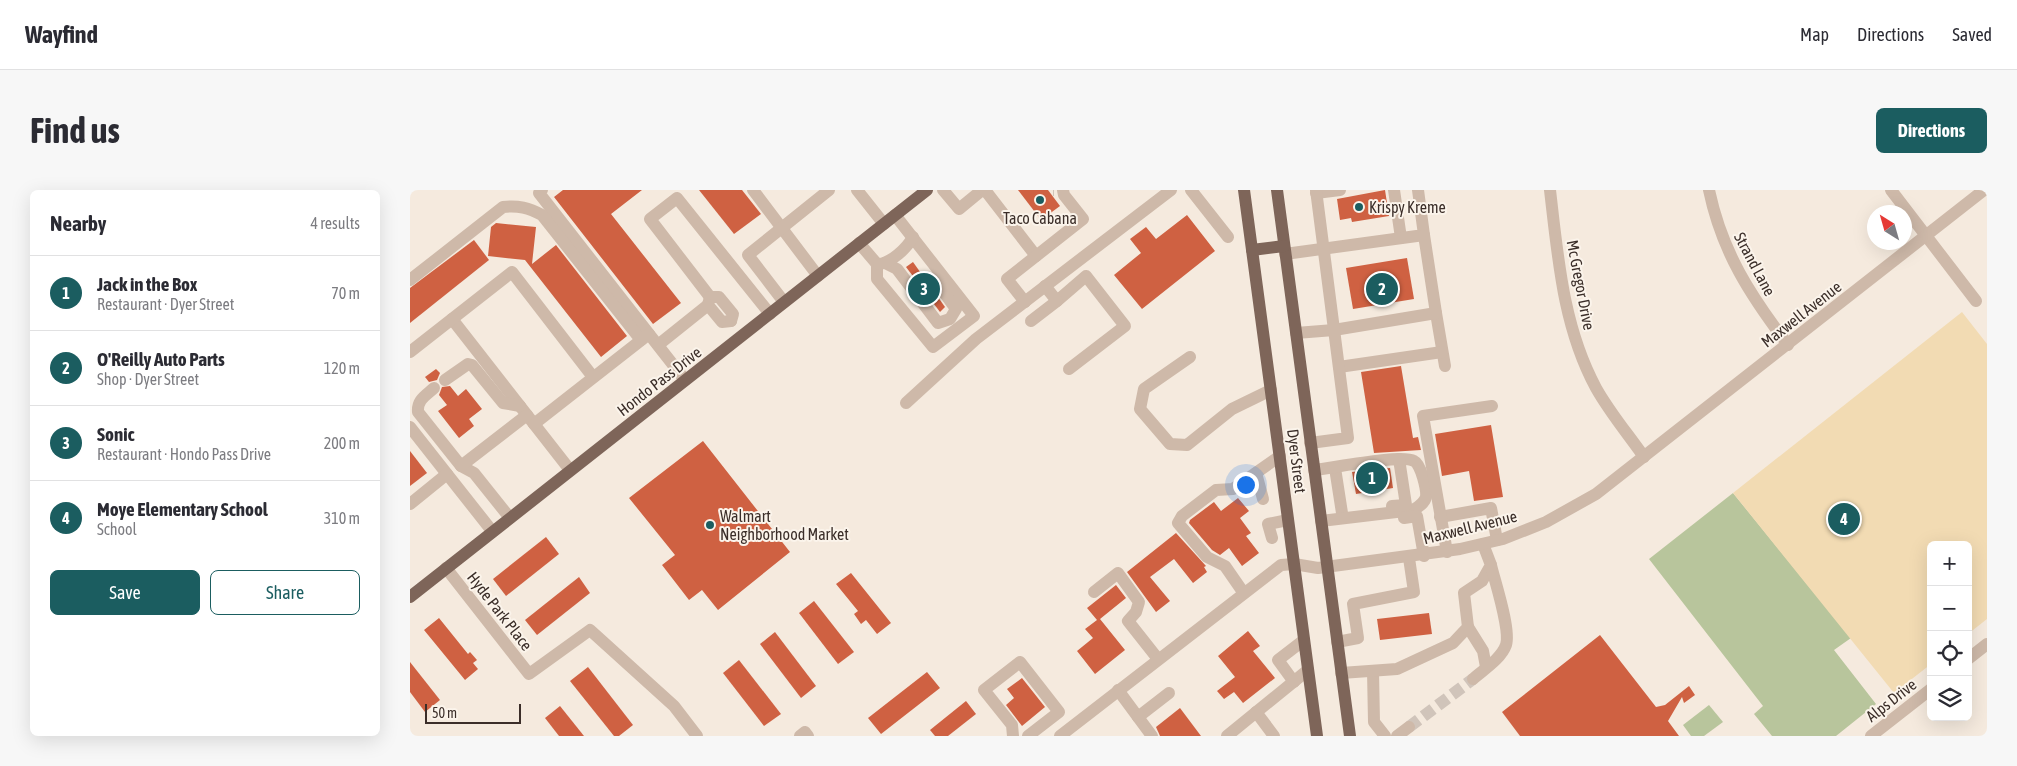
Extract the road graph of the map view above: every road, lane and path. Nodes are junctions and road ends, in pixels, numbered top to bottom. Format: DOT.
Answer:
graph roads {
  1 [pos="542,190"];
  2 [pos="753,190"];
  3 [pos="829,190"];
  4 [pos="857,190"];
  5 [pos="927,190"];
  6 [pos="943,190"];
  7 [pos="983,190"];
  8 [pos="1171,190"];
  9 [pos="1191,190"];
  10 [pos="1244,190"];
  11 [pos="1277,190"];
  12 [pos="1340,190"];
  13 [pos="1394,190"];
  14 [pos="1418,190"];
  15 [pos="1550,190"];
  16 [pos="1709,190"];
  17 [pos="1891,190"];
  18 [pos="1984,190"];
  19 [pos="1060,192"];
  20 [pos="1316,192"];
  21 [pos="674,194"];
  22 [pos="895,215"];
  23 [pos="884,224"];
  24 [pos="782,227"];
  25 [pos="1424,235"];
  26 [pos="1228,237"];
  27 [pos="1925,237"];
  28 [pos="1401,238"];
  29 [pos="910,241"];
  30 [pos="859,243"];
  31 [pos="1323,249"];
  32 [pos="1252,250"];
  33 [pos="1285,250"];
  34 [pos="1036,256"];
  35 [pos="881,264"];
  36 [pos="818,276"];
  37 [pos="410,280"];
  38 [pos="1045,286"];
  39 [pos="709,301"];
  40 [pos="1057,301"];
  41 [pos="1976,301"];
  42 [pos="784,302"];
  43 [pos="1025,302"];
  44 [pos="1436,313"];
  45 [pos="770,314"];
  46 [pos="974,316"];
  47 [pos="452,319"];
  48 [pos="1032,321"];
  49 [pos="1334,330"];
  50 [pos="986,332"];
  51 [pos="1296,332"];
  52 [pos="742,336"];
  53 [pos="645,337"];
  54 [pos="1788,344"];
  55 [pos="658,345"];
  56 [pos="410,352"];
  57 [pos="1442,352"];
  58 [pos="1190,356"];
  59 [pos="1445,366"];
  60 [pos="1339,367"];
  61 [pos="1069,369"];
  62 [pos="594,377"];
  63 [pos="445,380"];
  64 [pos="686,380"];
  65 [pos="434,388"];
  66 [pos="1271,390"];
  67 [pos="906,402"];
  68 [pos="1492,406"];
  69 [pos="527,415"];
  70 [pos="410,427"];
  71 [pos="1310,443"];
  72 [pos="1280,456"];
  73 [pos="1644,457"];
  74 [pos="1399,459"];
  75 [pos="461,466"];
  76 [pos="1334,468"];
  77 [pos="570,470"];
  78 [pos="1314,470"];
  79 [pos="1256,473"];
  80 [pos="447,474"];
  81 [pos="1263,499"];
  82 [pos="410,504"];
  83 [pos="1342,516"];
  84 [pos="1440,516"];
  85 [pos="510,518"];
  86 [pos="1288,520"];
  87 [pos="1321,521"];
  88 [pos="492,531"];
  89 [pos="1272,538"];
  90 [pos="1497,540"];
  91 [pos="1483,544"];
  92 [pos="1447,552"];
  93 [pos="1424,556"];
  94 [pos="1409,558"];
  95 [pos="1294,564"];
  96 [pos="1491,565"];
  97 [pos="1327,567"];
  98 [pos="446,568"];
  99 [pos="1094,592"];
  100 [pos="1244,592"];
  101 [pos="411,594"];
  102 [pos="1353,604"];
  103 [pos="1332,607"];
  104 [pos="1468,627"];
  105 [pos="1304,640"];
  106 [pos="1337,642"];
  107 [pos="1987,644"];
  108 [pos="1972,656"];
  109 [pos="1158,659"];
  110 [pos="1486,667"];
  111 [pos="1308,670"];
  112 [pos="1373,671"];
  113 [pos="1341,673"];
  114 [pos="1473,679"];
  115 [pos="1294,682"];
  116 [pos="1118,690"];
  117 [pos="1927,692"];
  118 [pos="1169,693"];
  119 [pos="1256,712"];
  120 [pos="1138,717"];
  121 [pos="1050,719"];
  122 [pos="1409,727"];
  123 [pos="1061,735"];
  124 [pos="697,736"];
  125 [pos="1013,736"];
  126 [pos="1028,736"];
  127 [pos="1152,736"];
  128 [pos="1226,736"];
  129 [pos="1274,736"];
  130 [pos="1317,736"];
  131 [pos="1350,736"];
  132 [pos="1385,736"];
  133 [pos="1396,736"];
  134 [pos="1871,736"];
  1 -- 53 [label="street"];
  2 -- 24 [label="street"];
  3 -- 24 [label="street"];
  4 -- 23 [label="street"];
  5 -- 22 [label="main road, Hondo Pass Drive"];
  6 -- 7 [label="street"];
  7 -- 34 [label="street"];
  8 -- 38 [label="street"];
  9 -- 26 [label="street"];
  10 -- 32 [label="main road, Dyer Street"];
  11 -- 33 [label="main road, Dyer Street"];
  12 -- 20 [label="street"];
  13 -- 28 [label="street"];
  14 -- 25 [label="street"];
  15 -- 73 [label="street, Mc Gregor Drive"];
  16 -- 54 [label="street, Strand Lane"];
  17 -- 27 [label="street"];
  18 -- 27 [label="street, Maxwell Avenue"];
  19 -- 34 [label="street"];
  20 -- 31 [label="street"];
  21 -- 39 [label="street"];
  21 -- 45 [label="street"];
  22 -- 23 [label="main road, Hondo Pass Drive"];
  22 -- 29 [label="street"];
  23 -- 30 [label="main road, Hondo Pass Drive"];
  24 -- 36 [label="street"];
  24 -- 42 [label="street"];
  25 -- 28 [label="street"];
  25 -- 44 [label="street"];
  27 -- 41 [label="street"];
  27 -- 54 [label="street, Maxwell Avenue"];
  28 -- 31 [label="street"];
  29 -- 35 [label="street"];
  29 -- 35 [label="street"];
  29 -- 46 [label="street"];
  30 -- 35 [label="street"];
  30 -- 36 [label="main road, Hondo Pass Drive"];
  31 -- 33 [label="street"];
  31 -- 49 [label="street"];
  32 -- 33 [label="main road"];
  32 -- 66 [label="main road, Dyer Street"];
  33 -- 51 [label="main road, Dyer Street"];
  34 -- 43 [label="street"];
  35 -- 46 [label="street"];
  36 -- 42 [label="main road, Hondo Pass Drive"];
  37 -- 53 [label="street"];
  38 -- 40 [label="street"];
  38 -- 43 [label="street"];
  39 -- 52 [label="street"];
  39 -- 55 [label="street"];
  40 -- 48 [label="street"];
  40 -- 61 [label="street"];
  42 -- 45 [label="main road, Hondo Pass Drive"];
  43 -- 50 [label="street"];
  44 -- 49 [label="street"];
  44 -- 57 [label="street"];
  45 -- 52 [label="main road, Hondo Pass Drive"];
  46 -- 50 [label="street"];
  47 -- 56 [label="street"];
  47 -- 62 [label="street"];
  47 -- 69 [label="street"];
  49 -- 51 [label="street"];
  49 -- 60 [label="street"];
  50 -- 67 [label="street"];
  51 -- 71 [label="main road, Dyer Street"];
  52 -- 64 [label="main road, Hondo Pass Drive"];
  53 -- 55 [label="street"];
  53 -- 62 [label="street"];
  54 -- 73 [label="street, Maxwell Avenue"];
  55 -- 64 [label="street"];
  57 -- 59 [label="street"];
  57 -- 60 [label="street"];
  58 -- 66 [label="street"];
  60 -- 71 [label="street"];
  62 -- 69 [label="street"];
  63 -- 69 [label="street"];
  64 -- 77 [label="main road, Hondo Pass Drive"];
  65 -- 75 [label="street"];
  66 -- 72 [label="main road, Dyer Street"];
  68 -- 84 [label="street"];
  69 -- 75 [label="street"];
  69 -- 77 [label="street"];
  70 -- 80 [label="street"];
  71 -- 78 [label="main road, Dyer Street"];
  72 -- 79 [label="street"];
  72 -- 86 [label="main road, Dyer Street"];
  73 -- 90 [label="street, Maxwell Avenue"];
  74 -- 76 [label="street"];
  74 -- 83 [label="street"];
  74 -- 83 [label="street"];
  75 -- 85 [label="street"];
  76 -- 78 [label="street"];
  76 -- 83 [label="street"];
  77 -- 85 [label="main road, Hondo Pass Drive"];
  78 -- 87 [label="main road, Dyer Street"];
  79 -- 81 [label="street"];
  79 -- 100 [label="street"];
  80 -- 82 [label="street"];
  80 -- 88 [label="street"];
  83 -- 87 [label="street"];
  83 -- 93 [label="street"];
  84 -- 90 [label="street"];
  84 -- 92 [label="street"];
  85 -- 88 [label="main road, Hondo Pass Drive"];
  86 -- 89 [label="street"];
  86 -- 95 [label="main road, Dyer Street"];
  87 -- 97 [label="main road, Dyer Street"];
  88 -- 98 [label="main road, Hondo Pass Drive"];
  90 -- 91 [label="street, Maxwell Avenue"];
  91 -- 92 [label="street, Maxwell Avenue"];
  91 -- 96 [label="street"];
  92 -- 93 [label="street, Maxwell Avenue"];
  93 -- 94 [label="street, Maxwell Avenue"];
  94 -- 97 [label="street, Maxwell Avenue"];
  94 -- 102 [label="street"];
  95 -- 97 [label="street, Maxwell Avenue"];
  95 -- 100 [label="street, Maxwell Avenue"];
  95 -- 105 [label="main road, Dyer Street"];
  96 -- 104 [label="street"];
  96 -- 110 [label="street"];
  97 -- 103 [label="main road, Dyer Street"];
  98 -- 101 [label="main road, Hondo Pass Drive"];
  98 -- 124 [label="street, Hyde Park Place"];
  99 -- 109 [label="street"];
  100 -- 109 [label="street, Maxwell Avenue"];
  102 -- 103 [label="street"];
  102 -- 106 [label="street"];
  103 -- 106 [label="main road, Dyer Street"];
  104 -- 110 [label="street"];
  104 -- 112 [label="street"];
  105 -- 111 [label="main road, Dyer Street"];
  105 -- 115 [label="street"];
  106 -- 113 [label="main road, Dyer Street"];
  107 -- 108 [label="street"];
  109 -- 116 [label="street, Maxwell Avenue"];
  110 -- 114 [label="street"];
  111 -- 115 [label="street"];
  111 -- 130 [label="main road, Dyer Street"];
  112 -- 113 [label="street"];
  112 -- 132 [label="street"];
  113 -- 131 [label="main road, Dyer Street"];
  115 -- 119 [label="street"];
  116 -- 120 [label="street"];
  116 -- 123 [label="street, Maxwell Avenue"];
  117 -- 134 [label="street, Alps Drive"];
  118 -- 120 [label="street"];
  119 -- 128 [label="street"];
  119 -- 129 [label="street"];
  120 -- 127 [label="street"];
  121 -- 123 [label="street"];
  121 -- 125 [label="street"];
  121 -- 126 [label="street"];
  122 -- 133 [label="street"];
}
